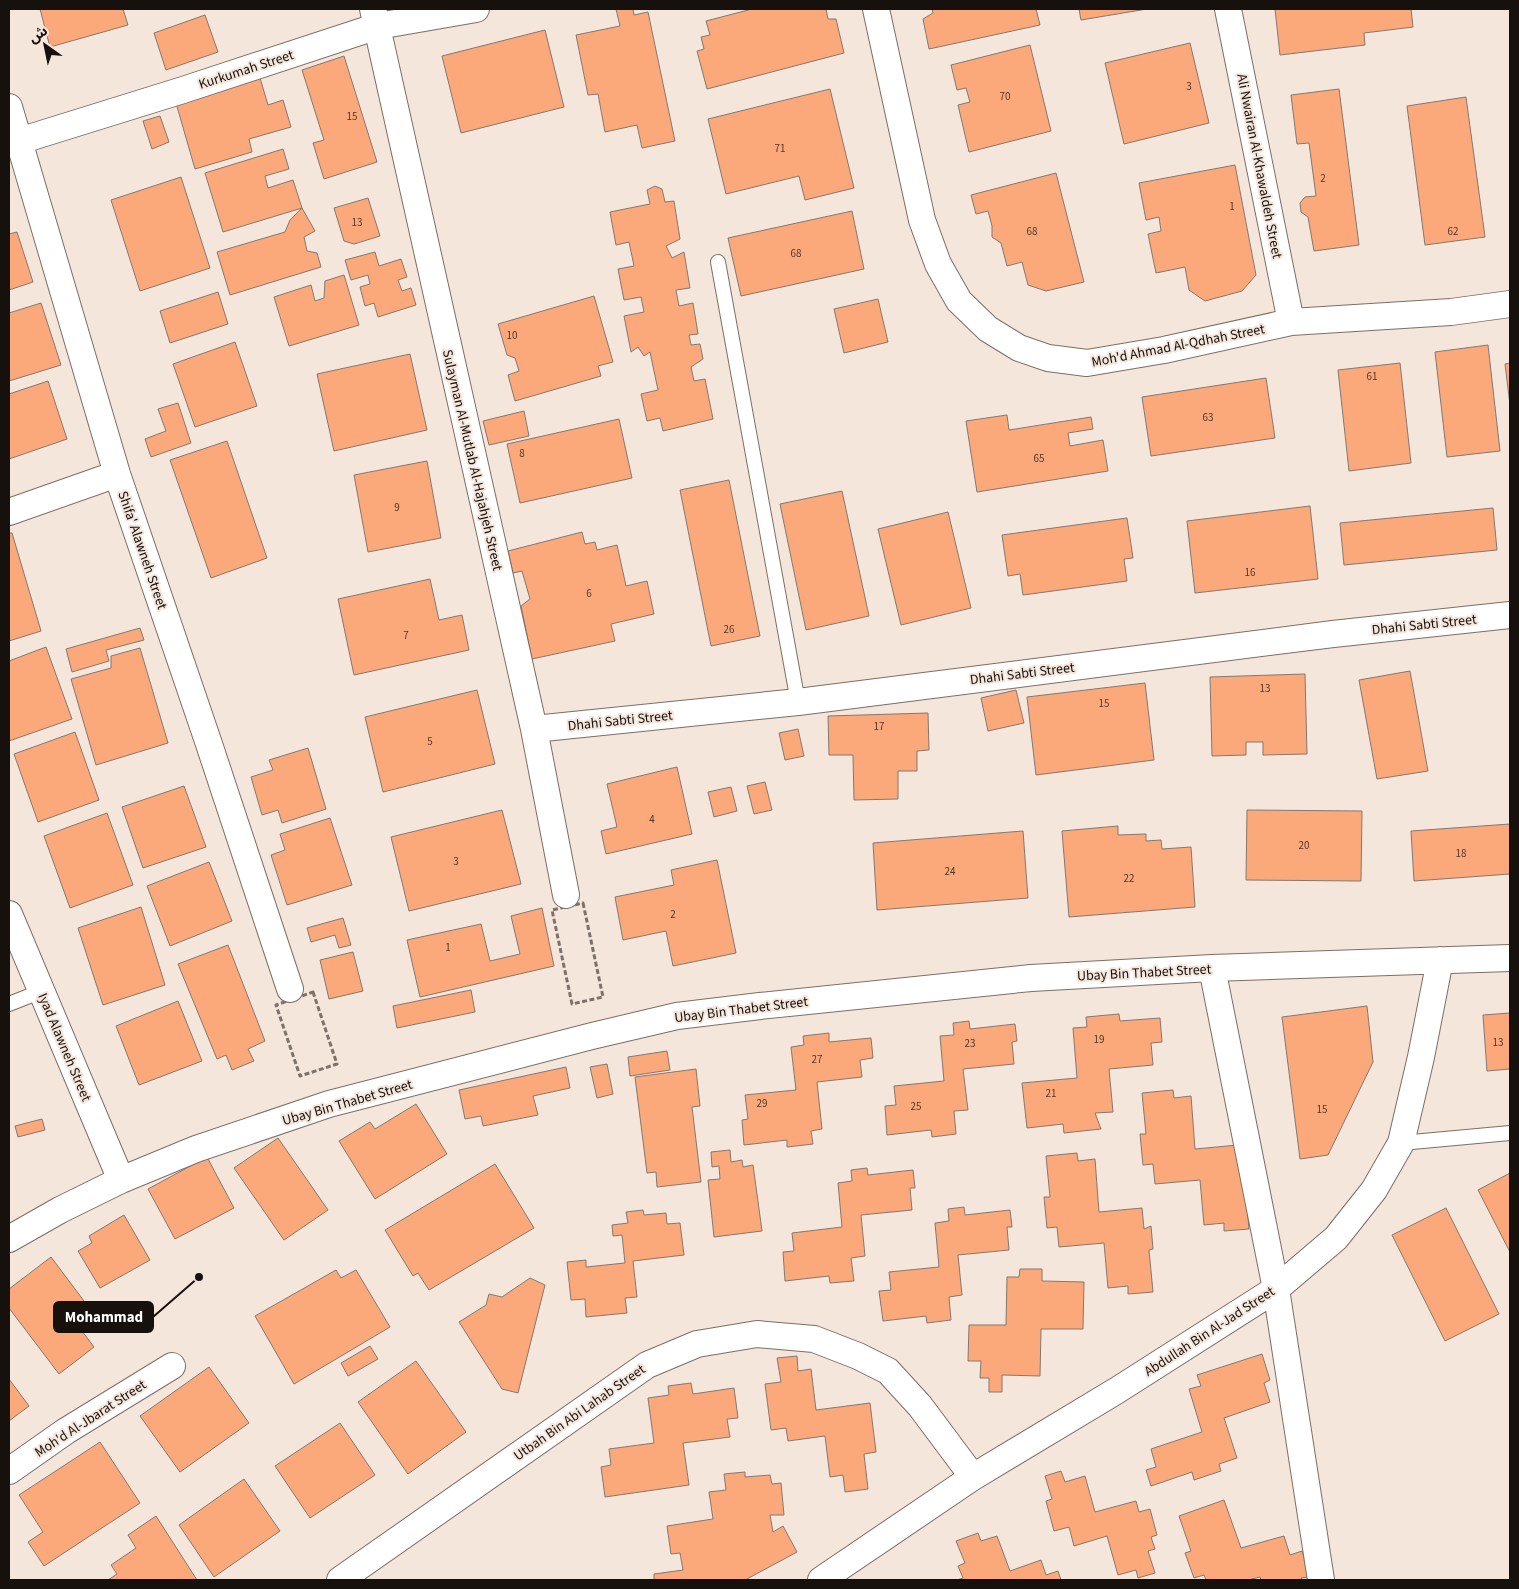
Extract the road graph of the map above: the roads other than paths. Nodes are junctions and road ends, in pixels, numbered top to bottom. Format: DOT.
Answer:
graph roads {
  1 [pos="476,9"];
  2 [pos="876,9"];
  3 [pos="1228,9"];
  4 [pos="375,17"];
  5 [pos="9,107"];
  6 [pos="18,141"];
  7 [pos="718,262"];
  8 [pos="1510,304"];
  9 [pos="1291,322"];
  10 [pos="117,474"];
  11 [pos="9,512"];
  12 [pos="1510,614"];
  13 [pos="798,702"];
  14 [pos="534,729"];
  15 [pos="575,902"];
  16 [pos="9,914"];
  17 [pos="1510,958"];
  18 [pos="1440,960"];
  19 [pos="1212,968"];
  20 [pos="290,989"];
  21 [pos="42,991"];
  22 [pos="9,1004"];
  23 [pos="1510,1133"];
  24 [pos="1401,1142"];
  25 [pos="121,1180"];
  26 [pos="9,1239"];
  27 [pos="1276,1289"];
  28 [pos="172,1366"];
  29 [pos="9,1471"];
  30 [pos="973,1477"];
  31 [pos="340,1580"];
  32 [pos="821,1580"];
  33 [pos="1321,1580"];
  1 -- 4 [label="street, Kurkumah Street"];
  2 -- 9 [label="street, Moh'd Ahmad Al-Qdhah Street"];
  3 -- 9 [label="street, Ali Nwairan Al-Khawaldeh Street"];
  4 -- 6 [label="street, Kurkumah Street"];
  4 -- 14 [label="street, Sulayman Al-Mutlab Al-Hajahjeh Street"];
  5 -- 6 [label="street, Shifa' Alawneh Street"];
  6 -- 10 [label="street, Shifa' Alawneh Street"];
  7 -- 13 [label="lane"];
  8 -- 9 [label="street, Moh'd Ahmad Al-Qdhah Street"];
  10 -- 11 [label="street"];
  10 -- 20 [label="street, Shifa' Alawneh Street"];
  12 -- 13 [label="street, Dhahi Sabti Street"];
  13 -- 14 [label="street, Dhahi Sabti Street"];
  14 -- 15 [label="street, Sulayman Al-Mutlab Al-Hajahjeh Street"];
  16 -- 21 [label="street, Iyad Alawneh Street"];
  17 -- 18 [label="street, Ubay Bin Thabet Street"];
  18 -- 19 [label="street, Ubay Bin Thabet Street"];
  18 -- 24 [label="street, Abdullah Bin Al-Jad Street"];
  19 -- 25 [label="street, Ubay Bin Thabet Street"];
  19 -- 27 [label="street"];
  21 -- 22 [label="lane"];
  21 -- 25 [label="street, Iyad Alawneh Street"];
  23 -- 24 [label="lane"];
  24 -- 27 [label="street, Abdullah Bin Al-Jad Street"];
  25 -- 26 [label="street, Ubay Bin Thabet Street"];
  27 -- 30 [label="street, Abdullah Bin Al-Jad Street"];
  27 -- 33 [label="street"];
  28 -- 29 [label="street, Moh'd Al-Jbarat Street"];
  30 -- 31 [label="street, Utbah Bin Abi Lahab Street"];
  30 -- 32 [label="street, Abdullah Bin Al-Jad Street"];
}
